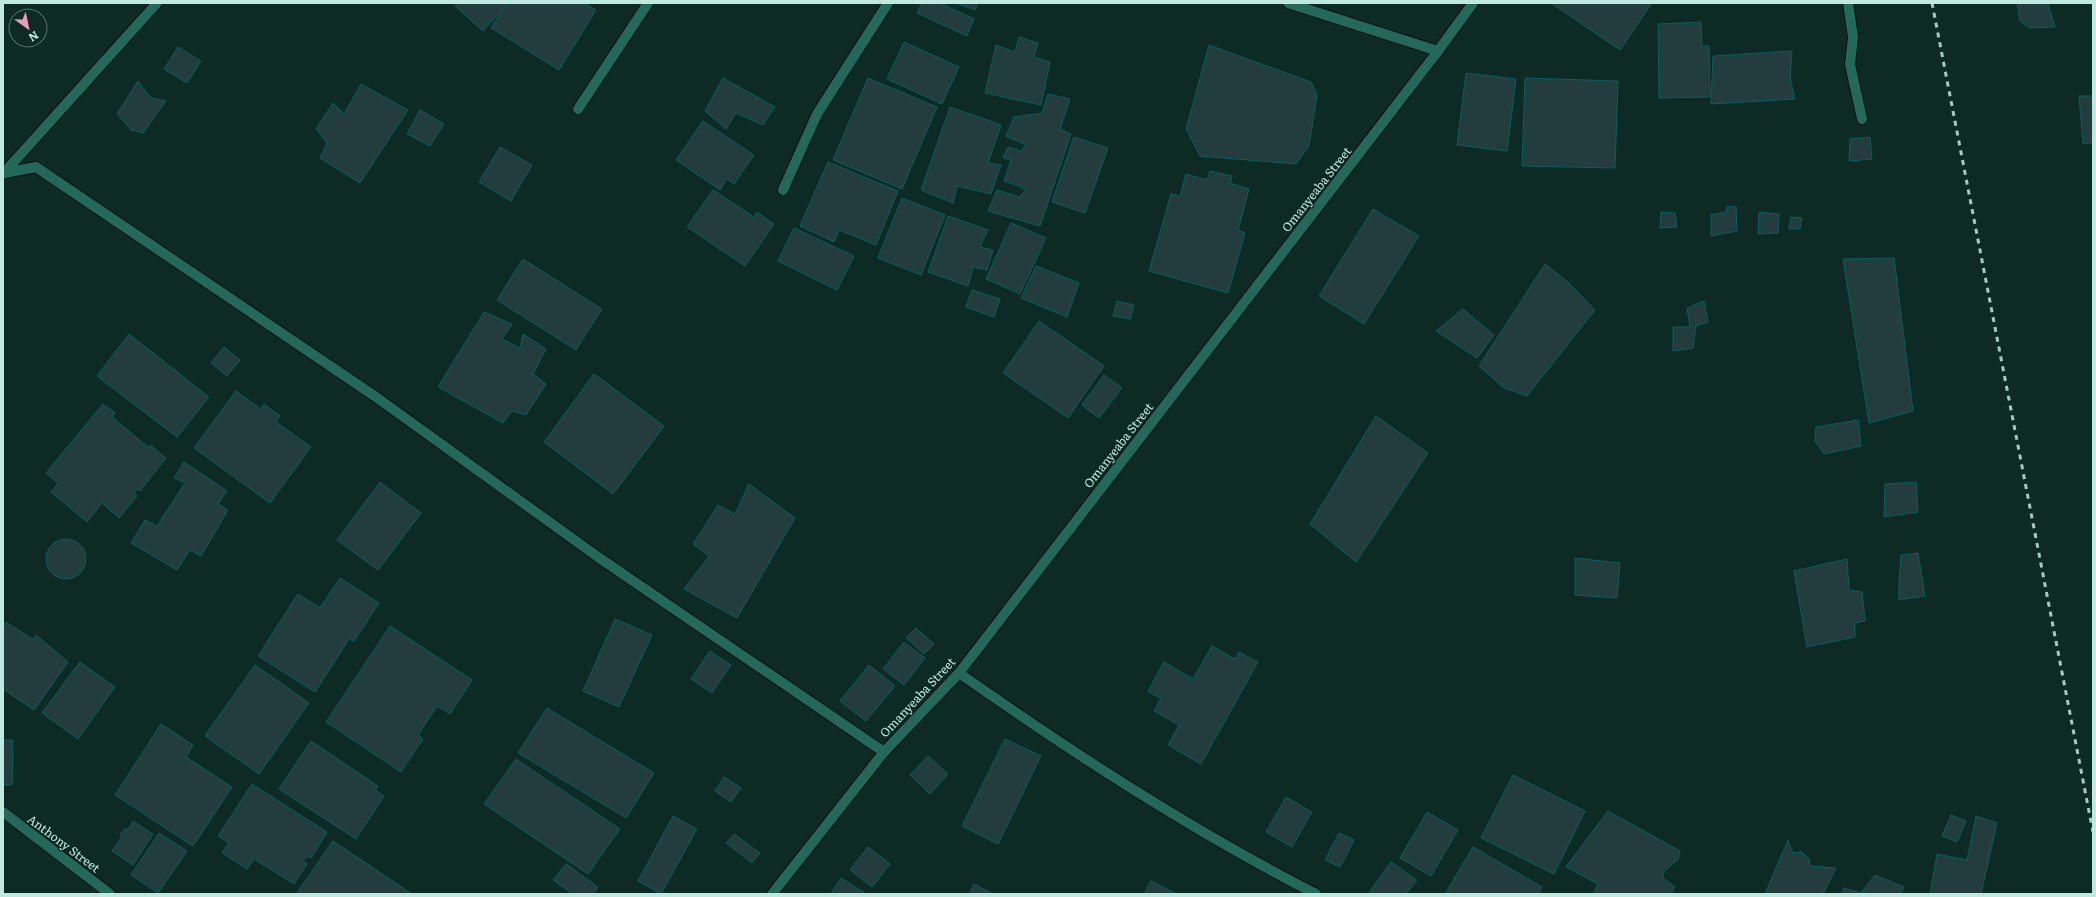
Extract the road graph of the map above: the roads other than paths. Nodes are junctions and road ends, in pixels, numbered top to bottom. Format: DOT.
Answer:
graph roads {
  1 [pos="157,3"];
  2 [pos="648,3"];
  3 [pos="888,3"];
  4 [pos="1288,3"];
  5 [pos="1473,3"];
  6 [pos="1848,3"];
  7 [pos="1438,51"];
  8 [pos="578,109"];
  9 [pos="1862,118"];
  10 [pos="4,173"];
  11 [pos="783,190"];
  12 [pos="959,672"];
  13 [pos="884,752"];
  14 [pos="3,812"];
  15 [pos="110,894"];
  16 [pos="772,894"];
  17 [pos="1316,894"];
  1 -- 10 [label="street"];
  2 -- 8 [label="street"];
  3 -- 11 [label="street"];
  4 -- 7 [label="street"];
  5 -- 7 [label="street, Omanyeaba Street"];
  6 -- 9 [label="street"];
  7 -- 12 [label="street, Omanyeaba Street"];
  10 -- 13 [label="street"];
  12 -- 13 [label="street, Omanyeaba Street"];
  12 -- 17 [label="street"];
  13 -- 16 [label="street, Omanyeaba Street"];
  14 -- 15 [label="street, Anthony Street"];
}
